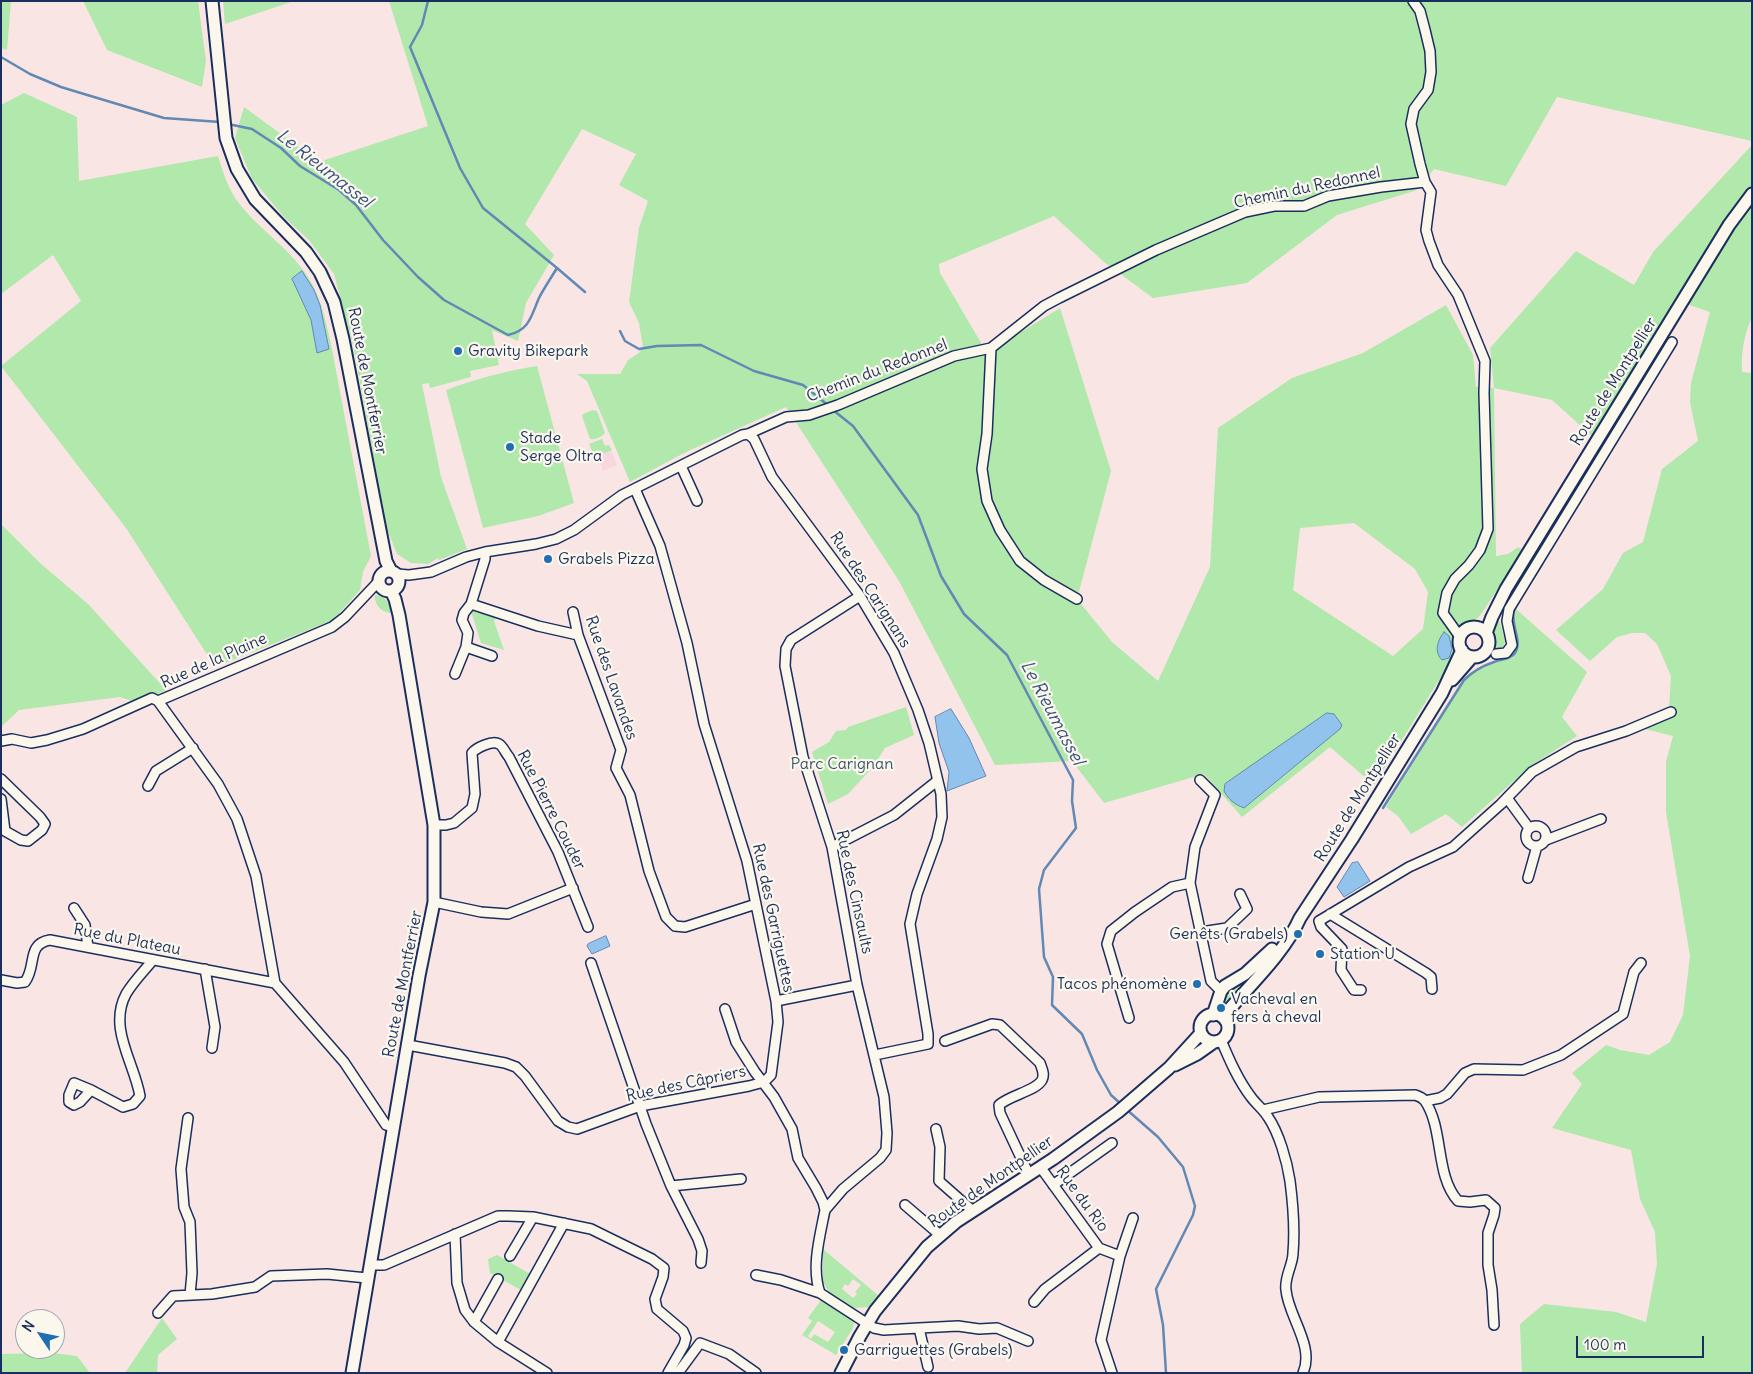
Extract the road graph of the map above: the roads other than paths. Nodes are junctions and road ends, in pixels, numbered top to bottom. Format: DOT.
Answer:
graph roads {
  1 [pos="212,1"];
  2 [pos="1413,1"];
  3 [pos="1426,182"];
  4 [pos="1752,194"];
  5 [pos="1672,342"];
  6 [pos="991,348"];
  7 [pos="748,434"];
  8 [pos="681,466"];
  9 [pos="635,489"];
  10 [pos="696,501"];
  11 [pos="485,552"];
  12 [pos="390,581"];
  13 [pos="1506,589"];
  14 [pos="860,596"];
  15 [pos="1077,599"];
  16 [pos="471,604"];
  17 [pos="573,612"];
  18 [pos="1467,632"];
  19 [pos="1486,633"];
  20 [pos="578,635"];
  21 [pos="466,647"];
  22 [pos="1462,650"];
  23 [pos="1496,654"];
  24 [pos="492,656"];
  25 [pos="1472,657"];
  26 [pos="455,674"];
  27 [pos="1442,693"];
  28 [pos="158,701"];
  29 [pos="1671,712"];
  30 [pos="1,741"];
  31 [pos="193,748"];
  32 [pos="1,779"];
  33 [pos="1200,780"];
  34 [pos="937,781"];
  35 [pos="148,786"];
  36 [pos="1508,798"];
  37 [pos="1,800"];
  38 [pos="1601,819"];
  39 [pos="434,825"];
  40 [pos="1529,828"];
  41 [pos="1546,840"];
  42 [pos="1537,846"];
  43 [pos="832,847"];
  44 [pos="1528,878"];
  45 [pos="1190,883"];
  46 [pos="573,888"];
  47 [pos="1240,894"];
  48 [pos="434,902"];
  49 [pos="756,904"];
  50 [pos="74,908"];
  51 [pos="1330,914"];
  52 [pos="1302,916"];
  53 [pos="1319,921"];
  54 [pos="588,927"];
  55 [pos="1201,932"];
  56 [pos="88,947"];
  57 [pos="153,960"];
  58 [pos="591,963"];
  59 [pos="1641,963"];
  60 [pos="205,970"];
  61 [pos="1240,977"];
  62 [pos="1,980"];
  63 [pos="275,983"];
  64 [pos="857,985"];
  65 [pos="1248,988"];
  66 [pos="1432,989"];
  67 [pos="1361,990"];
  68 [pos="1221,991"];
  69 [pos="776,1001"];
  70 [pos="725,1009"];
  71 [pos="1213,1014"];
  72 [pos="1129,1018"];
  73 [pos="1226,1021"];
  74 [pos="1201,1033"];
  75 [pos="945,1041"];
  76 [pos="1217,1041"];
  77 [pos="408,1045"];
  78 [pos="212,1048"];
  79 [pos="875,1055"];
  80 [pos="1169,1068"];
  81 [pos="764,1082"];
  82 [pos="91,1090"];
  83 [pos="1425,1100"];
  84 [pos="640,1106"];
  85 [pos="1263,1110"];
  86 [pos="188,1118"];
  87 [pos="393,1127"];
  88 [pos="936,1129"];
  89 [pos="1112,1143"];
  90 [pos="1040,1168"];
  91 [pos="1029,1175"];
  92 [pos="741,1179"];
  93 [pos="1053,1185"];
  94 [pos="671,1186"];
  95 [pos="905,1205"];
  96 [pos="825,1210"];
  97 [pos="972,1211"];
  98 [pos="533,1217"];
  99 [pos="1133,1218"];
  100 [pos="564,1222"];
  101 [pos="455,1234"];
  102 [pos="940,1235"];
  103 [pos="443,1240"];
  104 [pos="1099,1248"];
  105 [pos="455,1256"];
  106 [pos="510,1256"];
  107 [pos="1120,1256"];
  108 [pos="701,1263"];
  109 [pos="370,1265"];
  110 [pos="756,1275"];
  111 [pos="367,1278"];
  112 [pos="498,1279"];
  113 [pos="820,1293"];
  114 [pos="190,1295"];
  115 [pos="1034,1302"];
  116 [pos="158,1313"];
  117 [pos="474,1322"];
  118 [pos="867,1324"];
  119 [pos="1494,1325"];
  120 [pos="919,1328"];
  121 [pos="1028,1341"];
  122 [pos="498,1342"];
  123 [pos="928,1366"];
  124 [pos="352,1373"];
  125 [pos="548,1373"];
  126 [pos="668,1373"];
  127 [pos="678,1373"];
  128 [pos="756,1373"];
  129 [pos="841,1373"];
  130 [pos="1112,1373"];
  131 [pos="1303,1373"];
  1 -- 12 [label="street, Route de Montferrier"];
  2 -- 3 [label="street"];
  3 -- 6 [label="street, Chemin du Redonnel"];
  3 -- 18 [label="street"];
  4 -- 13 [label="street, Route de Montpellier"];
  5 -- 23 [label="street"];
  6 -- 7 [label="street, Chemin du Redonnel"];
  6 -- 15 [label="street"];
  7 -- 8 [label="street, Chemin du Redonnel"];
  7 -- 14 [label="street, Rue des Carignans"];
  8 -- 9 [label="street, Chemin du Redonnel"];
  8 -- 10 [label="street"];
  9 -- 11 [label="street, Chemin du Redonnel"];
  9 -- 49 [label="street, Rue des Garriguettes"];
  11 -- 12 [label="street, Chemin du Redonnel"];
  11 -- 16 [label="street"];
  12 -- 28 [label="street, Rue de la Plaine"];
  12 -- 39 [label="street, Route de Montferrier"];
  13 -- 18 [label="street, Route de Montpellier"];
  13 -- 19 [label="street, Route de Montpellier"];
  14 -- 34 [label="street, Rue des Carignans"];
  14 -- 43 [label="street, Rue des Cinsaults"];
  16 -- 20 [label="street"];
  16 -- 21 [label="street"];
  17 -- 20 [label="street, Rue des Lavandes"];
  18 -- 19 [label="street"];
  18 -- 22 [label="street"];
  19 -- 25 [label="street, Route de Montpellier"];
  20 -- 49 [label="street, Rue des Lavandes"];
  21 -- 24 [label="street"];
  21 -- 26 [label="street"];
  22 -- 25 [label="street"];
  22 -- 27 [label="street, Route de Montpellier"];
  25 -- 27 [label="street, Route de Montpellier"];
  27 -- 52 [label="street, Route de Montpellier"];
  28 -- 30 [label="street, Rue de la Plaine"];
  28 -- 31 [label="street"];
  29 -- 36 [label="street"];
  31 -- 35 [label="street"];
  31 -- 63 [label="street"];
  32 -- 37 [label="street"];
  33 -- 45 [label="street"];
  34 -- 43 [label="street"];
  34 -- 79 [label="street, Rue des Carignans"];
  36 -- 40 [label="street"];
  36 -- 51 [label="street"];
  38 -- 41 [label="street"];
  39 -- 46 [label="street, Rue Pierre Couder"];
  39 -- 48 [label="street, Route de Montferrier"];
  40 -- 41 [label="street"];
  40 -- 42 [label="street"];
  41 -- 42 [label="street"];
  42 -- 44 [label="street"];
  43 -- 64 [label="street, Rue des Cinsaults"];
  45 -- 55 [label="street"];
  45 -- 72 [label="street"];
  46 -- 48 [label="street"];
  46 -- 54 [label="street, Rue Pierre Couder"];
  47 -- 55 [label="street"];
  48 -- 77 [label="street, Route de Montferrier"];
  49 -- 69 [label="street, Rue des Garriguettes"];
  50 -- 56 [label="street"];
  51 -- 53 [label="street"];
  51 -- 66 [label="street"];
  52 -- 53 [label="street"];
  52 -- 61 [label="street, Route de Montpellier"];
  52 -- 65 [label="street, Route de Montpellier"];
  53 -- 67 [label="street"];
  55 -- 68 [label="street"];
  56 -- 57 [label="street, Rue du Plateau"];
  56 -- 62 [label="street, Rue du Plateau"];
  57 -- 60 [label="street, Rue du Plateau"];
  57 -- 82 [label="street"];
  58 -- 84 [label="street"];
  59 -- 83 [label="street"];
  60 -- 63 [label="street, Rue du Plateau"];
  60 -- 78 [label="street"];
  61 -- 65 [label="street"];
  61 -- 68 [label="street, Route de Montpellier"];
  63 -- 87 [label="street"];
  64 -- 69 [label="street"];
  64 -- 79 [label="street, Rue des Cinsaults"];
  65 -- 73 [label="street, Route de Montpellier"];
  68 -- 71 [label="street"];
  69 -- 81 [label="street, Rue des Garriguettes"];
  70 -- 81 [label="street"];
  71 -- 73 [label="street"];
  71 -- 74 [label="street"];
  73 -- 76 [label="street"];
  74 -- 76 [label="street"];
  74 -- 80 [label="street, Route de Montpellier"];
  75 -- 91 [label="street"];
  76 -- 80 [label="street, Route de Montpellier"];
  76 -- 85 [label="street"];
  77 -- 84 [label="street, Rue des Câpriers"];
  77 -- 87 [label="street, Route de Montferrier"];
  79 -- 96 [label="street"];
  80 -- 90 [label="street, Route de Montpellier"];
  81 -- 84 [label="street, Rue des Câpriers"];
  81 -- 96 [label="street"];
  83 -- 85 [label="street"];
  83 -- 119 [label="street"];
  84 -- 94 [label="street"];
  85 -- 131 [label="street"];
  86 -- 114 [label="street"];
  87 -- 109 [label="street, Route de Montferrier"];
  88 -- 97 [label="street"];
  89 -- 93 [label="street"];
  90 -- 91 [label="street, Route de Montpellier"];
  90 -- 93 [label="street, Rue du Rio"];
  91 -- 97 [label="street, Route de Montpellier"];
  92 -- 94 [label="street"];
  93 -- 104 [label="street, Rue du Rio"];
  94 -- 108 [label="street"];
  95 -- 102 [label="street"];
  96 -- 113 [label="street"];
  97 -- 102 [label="street, Route de Montpellier"];
  98 -- 100 [label="street"];
  98 -- 101 [label="street"];
  98 -- 106 [label="street"];
  99 -- 107 [label="street, Rue du Rio"];
  100 -- 122 [label="street"];
  100 -- 126 [label="street"];
  101 -- 103 [label="street"];
  101 -- 105 [label="street"];
  102 -- 118 [label="street, Route de Montpellier"];
  103 -- 105 [label="street"];
  103 -- 109 [label="street"];
  104 -- 107 [label="street, Rue du Rio"];
  104 -- 115 [label="street, Rue du Rio"];
  105 -- 117 [label="street"];
  107 -- 130 [label="street, Rue du Rio"];
  109 -- 111 [label="street, Route de Montferrier"];
  110 -- 113 [label="street"];
  111 -- 114 [label="street"];
  111 -- 124 [label="street, Route de Montferrier"];
  112 -- 117 [label="street"];
  113 -- 118 [label="street"];
  114 -- 116 [label="street"];
  117 -- 122 [label="street"];
  118 -- 120 [label="street"];
  118 -- 129 [label="street, Route de Montpellier"];
  120 -- 121 [label="street"];
  120 -- 123 [label="street"];
  122 -- 125 [label="street"];
  127 -- 128 [label="street"];
}
